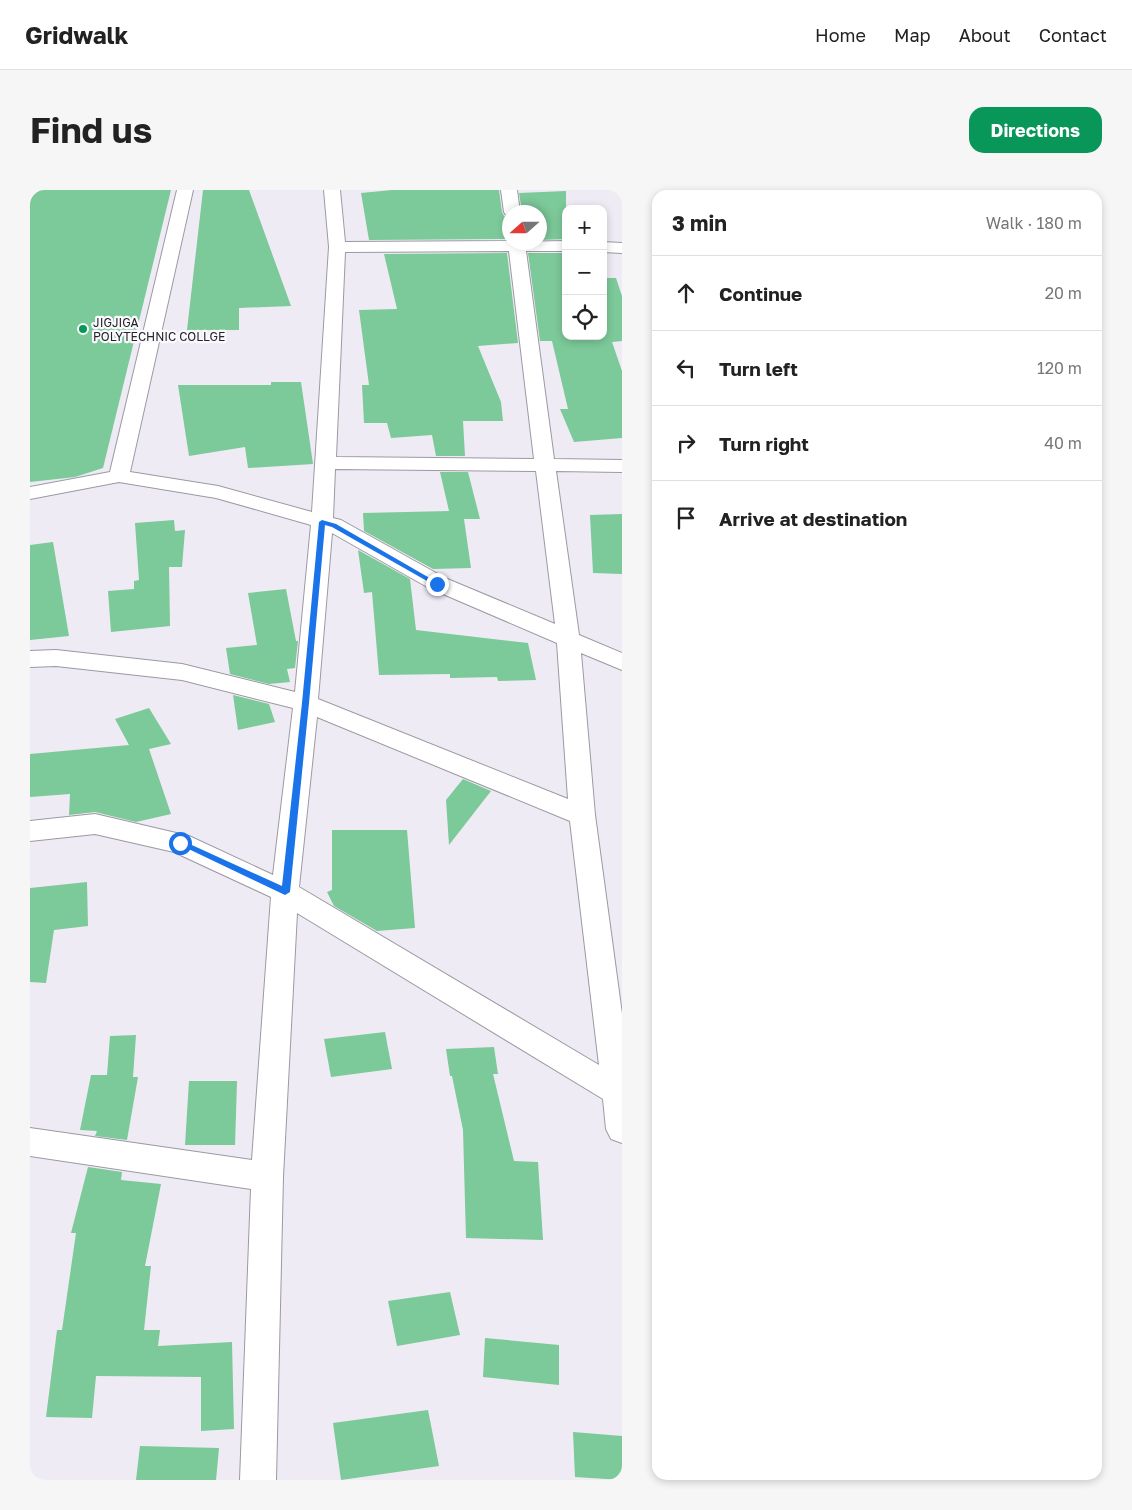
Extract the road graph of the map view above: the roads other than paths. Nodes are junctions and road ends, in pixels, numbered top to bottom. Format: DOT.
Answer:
graph roads {
  1 [pos="185,190"];
  2 [pos="332,190"];
  3 [pos="509,190"];
  4 [pos="511,205"];
  5 [pos="502,244"];
  6 [pos="547,245"];
  7 [pos="337,246"];
  8 [pos="562,246"];
  9 [pos="607,247"];
  10 [pos="622,248"];
  11 [pos="517,250"];
  12 [pos="325,463"];
  13 [pos="545,465"];
  14 [pos="622,466"];
  15 [pos="119,476"];
  16 [pos="30,492"];
  17 [pos="322,522"];
  18 [pos="568,639"];
  19 [pos="30,659"];
  20 [pos="622,662"];
  21 [pos="306,703"];
  22 [pos="582,815"];
  23 [pos="30,831"];
  24 [pos="285,892"];
  25 [pos="617,1092"];
  26 [pos="622,1129"];
  27 [pos="30,1142"];
  28 [pos="267,1177"];
  29 [pos="258,1480"];
  1 -- 15 [label="street"];
  2 -- 7 [label="street"];
  3 -- 4 [label="street"];
  5 -- 7 [label="street"];
  6 -- 8 [label="street"];
  7 -- 12 [label="street"];
  9 -- 10 [label="street"];
  11 -- 13 [label="street"];
  12 -- 13 [label="street"];
  12 -- 17 [label="street"];
  13 -- 14 [label="street"];
  13 -- 18 [label="street"];
  15 -- 16 [label="street"];
  15 -- 17 [label="street"];
  17 -- 18 [label="street"];
  17 -- 21 [label="street"];
  18 -- 20 [label="street"];
  18 -- 22 [label="street"];
  19 -- 21 [label="street"];
  21 -- 22 [label="street"];
  21 -- 24 [label="street"];
  22 -- 25 [label="street"];
  23 -- 24 [label="street"];
  24 -- 25 [label="street"];
  24 -- 28 [label="street"];
  25 -- 26 [label="street"];
  27 -- 28 [label="street"];
  28 -- 29 [label="street"];
}
